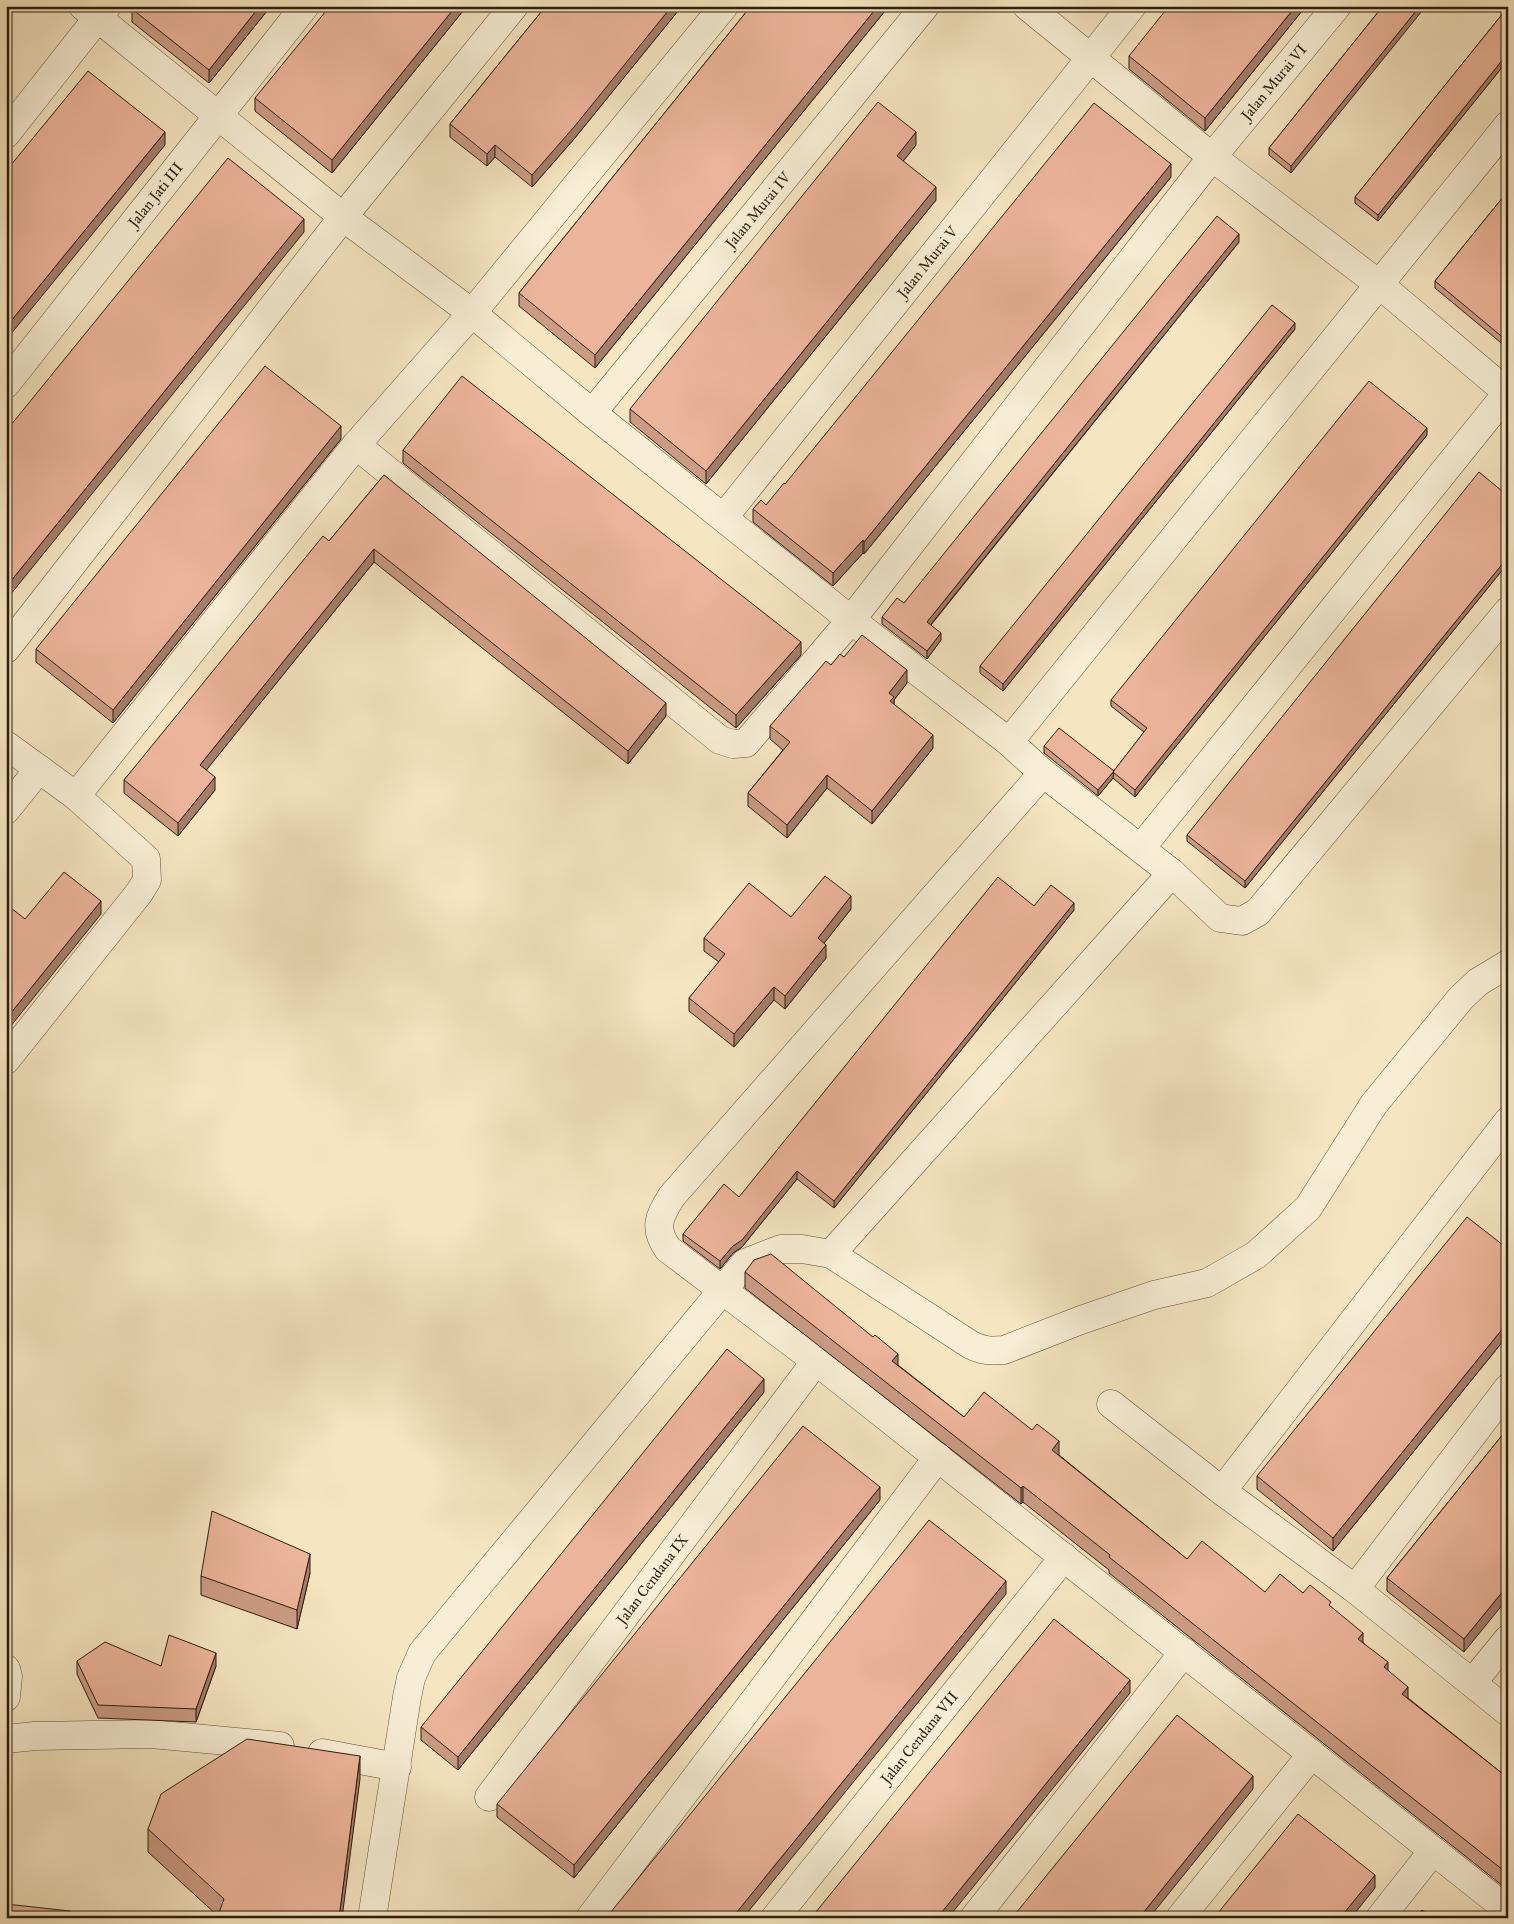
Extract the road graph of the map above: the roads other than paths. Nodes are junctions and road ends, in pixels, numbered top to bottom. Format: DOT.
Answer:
graph roads {
  1 [pos="305,6"];
  2 [pos="514,6"];
  3 [pos="724,6"];
  4 [pos="925,6"];
  5 [pos="1027,6"];
  6 [pos="1132,6"];
  7 [pos="1337,6"];
  8 [pos="95,10"];
  9 [pos="1089,58"];
  10 [pos="218,116"];
  11 [pos="1508,125"];
  12 [pos="6,134"];
  13 [pos="1212,157"];
  14 [pos="343,217"];
  15 [pos="1380,285"];
  16 [pos="472,313"];
  17 [pos="6,384"];
  18 [pos="1508,393"];
  19 [pos="592,413"];
  20 [pos="356,445"];
  21 [pos="724,517"];
  22 [pos="1508,611"];
  23 [pos="851,620"];
  24 [pos="6,649"];
  25 [pos="1008,742"];
  26 [pos="6,745"];
  27 [pos="39,769"];
  28 [pos="1043,773"];
  29 [pos="76,796"];
  30 [pos="6,810"];
  31 [pos="1141,848"];
  32 [pos="1172,873"];
  33 [pos="1508,964"];
  34 [pos="6,1060"];
  35 [pos="1508,1121"];
  36 [pos="831,1254"];
  37 [pos="724,1289"];
  38 [pos="816,1361"];
  39 [pos="1508,1388"];
  40 [pos="1110,1404"];
  41 [pos="938,1457"];
  42 [pos="1222,1491"];
  43 [pos="1064,1557"];
  44 [pos="1355,1589"];
  45 [pos="1508,1639"];
  46 [pos="1184,1652"];
  47 [pos="6,1669"];
  48 [pos="1472,1683"];
  49 [pos="6,1697"];
  50 [pos="1508,1712"];
  51 [pos="6,1739"];
  52 [pos="1312,1754"];
  53 [pos="397,1766"];
  54 [pos="489,1798"];
  55 [pos="1434,1851"];
  56 [pos="1508,1910"];
  57 [pos="372,1918"];
  58 [pos="590,1918"];
  59 [pos="775,1918"];
  60 [pos="974,1918"];
  61 [pos="1180,1918"];
  62 [pos="1380,1918"];
  1 -- 10 [label="street, Jalan Jati III"];
  2 -- 14 [label="street"];
  3 -- 16 [label="street"];
  4 -- 19 [label="street, Jalan Murai IV"];
  5 -- 9 [label="street"];
  6 -- 9 [label="street, Jalan Murai V"];
  7 -- 13 [label="street, Jalan Murai VI"];
  8 -- 10 [label="street"];
  8 -- 12 [label="street"];
  9 -- 13 [label="street"];
  9 -- 21 [label="street, Jalan Murai V"];
  10 -- 14 [label="street"];
  10 -- 17 [label="street, Jalan Jati III"];
  11 -- 15 [label="street"];
  13 -- 15 [label="street"];
  13 -- 23 [label="street, Jalan Murai VI"];
  14 -- 16 [label="street"];
  14 -- 24 [label="street"];
  15 -- 18 [label="street"];
  15 -- 25 [label="street"];
  16 -- 19 [label="street"];
  16 -- 20 [label="street"];
  18 -- 31 [label="street"];
  19 -- 21 [label="street"];
  20 -- 23 [label="street, Jalan Murai VI"];
  20 -- 29 [label="street"];
  21 -- 23 [label="street"];
  22 -- 32 [label="street"];
  23 -- 25 [label="street"];
  25 -- 28 [label="street"];
  26 -- 27 [label="street"];
  27 -- 29 [label="street"];
  27 -- 30 [label="street"];
  28 -- 31 [label="street"];
  28 -- 37 [label="street"];
  29 -- 34 [label="street"];
  31 -- 32 [label="street"];
  32 -- 36 [label="street"];
  33 -- 36 [label="street"];
  35 -- 42 [label="street"];
  36 -- 37 [label="street"];
  37 -- 38 [label="street"];
  37 -- 53 [label="street"];
  38 -- 41 [label="street"];
  38 -- 54 [label="street, Jalan Cendana IX"];
  39 -- 44 [label="street"];
  40 -- 42 [label="street"];
  41 -- 43 [label="street"];
  41 -- 58 [label="street"];
  42 -- 44 [label="street"];
  43 -- 46 [label="street"];
  43 -- 59 [label="street, Jalan Cendana VII"];
  44 -- 48 [label="street"];
  45 -- 48 [label="street"];
  46 -- 52 [label="street"];
  46 -- 60 [label="street"];
  47 -- 49 [label="street"];
  48 -- 50 [label="street"];
  51 -- 53 [label="street"];
  52 -- 55 [label="street"];
  52 -- 61 [label="street"];
  53 -- 57 [label="street"];
  55 -- 56 [label="street"];
  55 -- 62 [label="street"];
}
